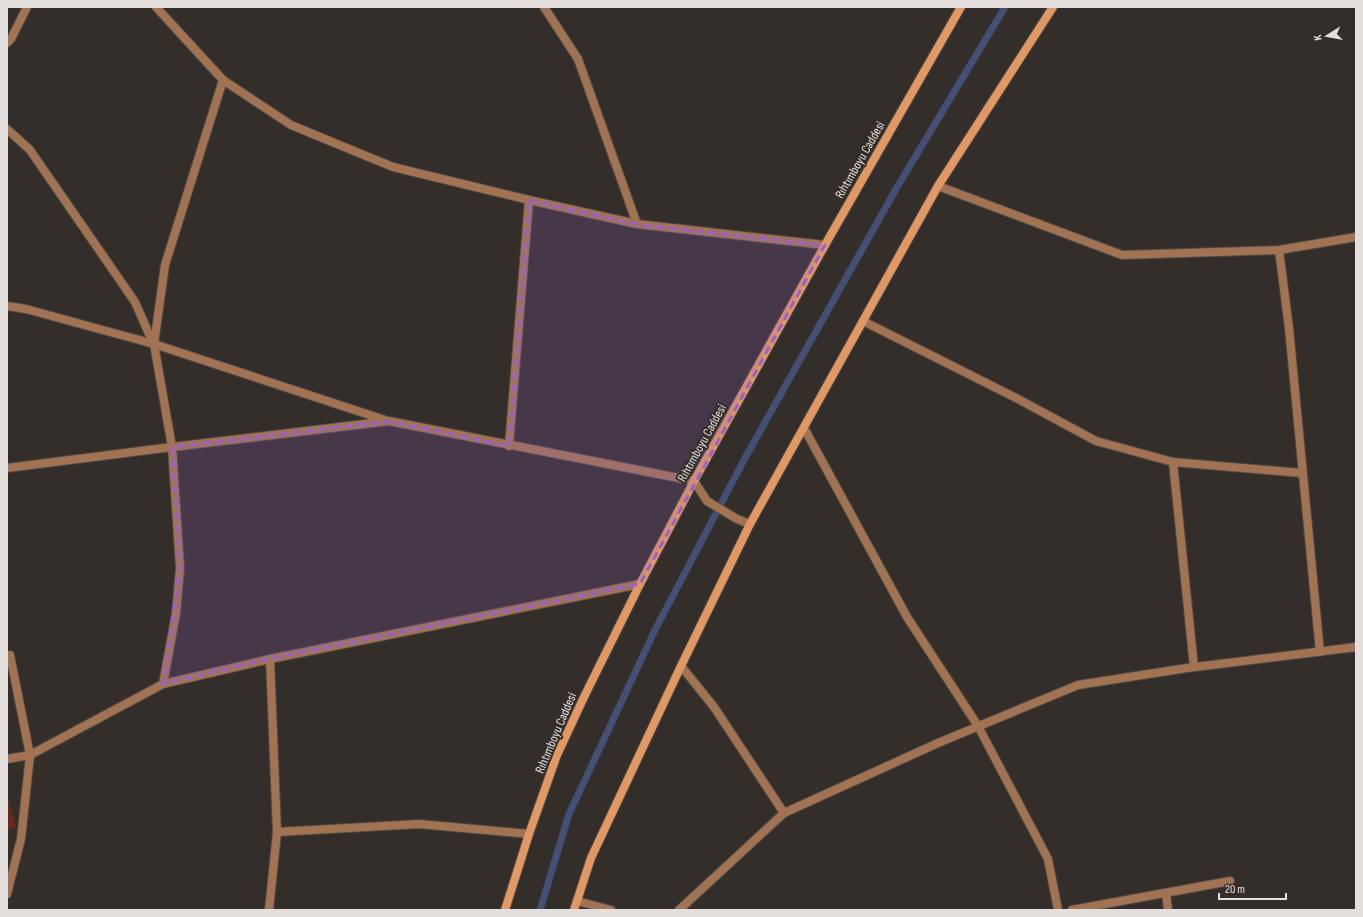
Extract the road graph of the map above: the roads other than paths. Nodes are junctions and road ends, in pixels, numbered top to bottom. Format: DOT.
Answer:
graph roads {
  1 [pos="27,7"];
  2 [pos="156,7"];
  3 [pos="544,7"];
  4 [pos="961,7"];
  5 [pos="1053,7"];
  6 [pos="7,43"];
  7 [pos="223,80"];
  8 [pos="7,129"];
  9 [pos="938,186"];
  10 [pos="529,200"];
  11 [pos="637,224"];
  12 [pos="1356,237"];
  13 [pos="825,245"];
  14 [pos="1279,250"];
  15 [pos="7,306"];
  16 [pos="863,321"];
  17 [pos="154,344"];
  18 [pos="389,421"];
  19 [pos="804,428"];
  20 [pos="509,446"];
  21 [pos="172,447"];
  22 [pos="1173,462"];
  23 [pos="7,468"];
  24 [pos="1302,473"];
  25 [pos="694,481"];
  26 [pos="750,524"];
  27 [pos="640,584"];
  28 [pos="1356,647"];
  29 [pos="1320,652"];
  30 [pos="10,655"];
  31 [pos="270,659"];
  32 [pos="681,666"];
  33 [pos="1194,667"];
  34 [pos="163,684"];
  35 [pos="978,726"];
  36 [pos="30,755"];
  37 [pos="7,759"];
  38 [pos="784,813"];
  39 [pos="277,832"];
  40 [pos="529,834"];
  41 [pos="1230,881"];
  42 [pos="1166,893"];
  43 [pos="7,894"];
  44 [pos="577,901"];
  45 [pos="270,910"];
  46 [pos="506,910"];
  47 [pos="574,910"];
  48 [pos="611,910"];
  49 [pos="679,910"];
  50 [pos="1058,910"];
  51 [pos="1072,910"];
  52 [pos="1168,910"];
  1 -- 6 [label="street"];
  2 -- 7 [label="street"];
  3 -- 11 [label="street"];
  4 -- 13 [label="street, Rıhtımboyu Caddesi"];
  5 -- 9 [label="street"];
  7 -- 10 [label="street"];
  7 -- 17 [label="street"];
  8 -- 17 [label="street"];
  9 -- 14 [label="street"];
  9 -- 16 [label="street"];
  10 -- 11 [label="street"];
  10 -- 20 [label="street"];
  11 -- 13 [label="street"];
  12 -- 14 [label="street"];
  13 -- 25 [label="street, Rıhtımboyu Caddesi"];
  14 -- 24 [label="street"];
  15 -- 17 [label="street"];
  16 -- 19 [label="street"];
  16 -- 22 [label="street"];
  17 -- 18 [label="street"];
  17 -- 21 [label="street"];
  18 -- 20 [label="street"];
  18 -- 21 [label="street"];
  19 -- 26 [label="street"];
  19 -- 35 [label="street"];
  20 -- 25 [label="street"];
  21 -- 23 [label="street"];
  21 -- 34 [label="street"];
  22 -- 24 [label="street"];
  22 -- 33 [label="street"];
  24 -- 29 [label="street"];
  25 -- 26 [label="street"];
  25 -- 27 [label="street, Rıhtımboyu Caddesi"];
  26 -- 32 [label="street"];
  27 -- 31 [label="street"];
  27 -- 40 [label="street, Rıhtımboyu Caddesi"];
  28 -- 29 [label="street"];
  29 -- 33 [label="street"];
  30 -- 36 [label="street"];
  31 -- 34 [label="street"];
  31 -- 39 [label="street"];
  32 -- 38 [label="street"];
  32 -- 44 [label="street"];
  33 -- 35 [label="street"];
  34 -- 36 [label="street"];
  35 -- 38 [label="street"];
  35 -- 50 [label="street"];
  36 -- 37 [label="street"];
  36 -- 43 [label="street"];
  38 -- 49 [label="street"];
  39 -- 40 [label="street"];
  39 -- 45 [label="street"];
  40 -- 46 [label="street, Rıhtımboyu Caddesi"];
  41 -- 42 [label="street"];
  42 -- 51 [label="street"];
  42 -- 52 [label="street"];
  44 -- 47 [label="street"];
  44 -- 48 [label="street"];
}
